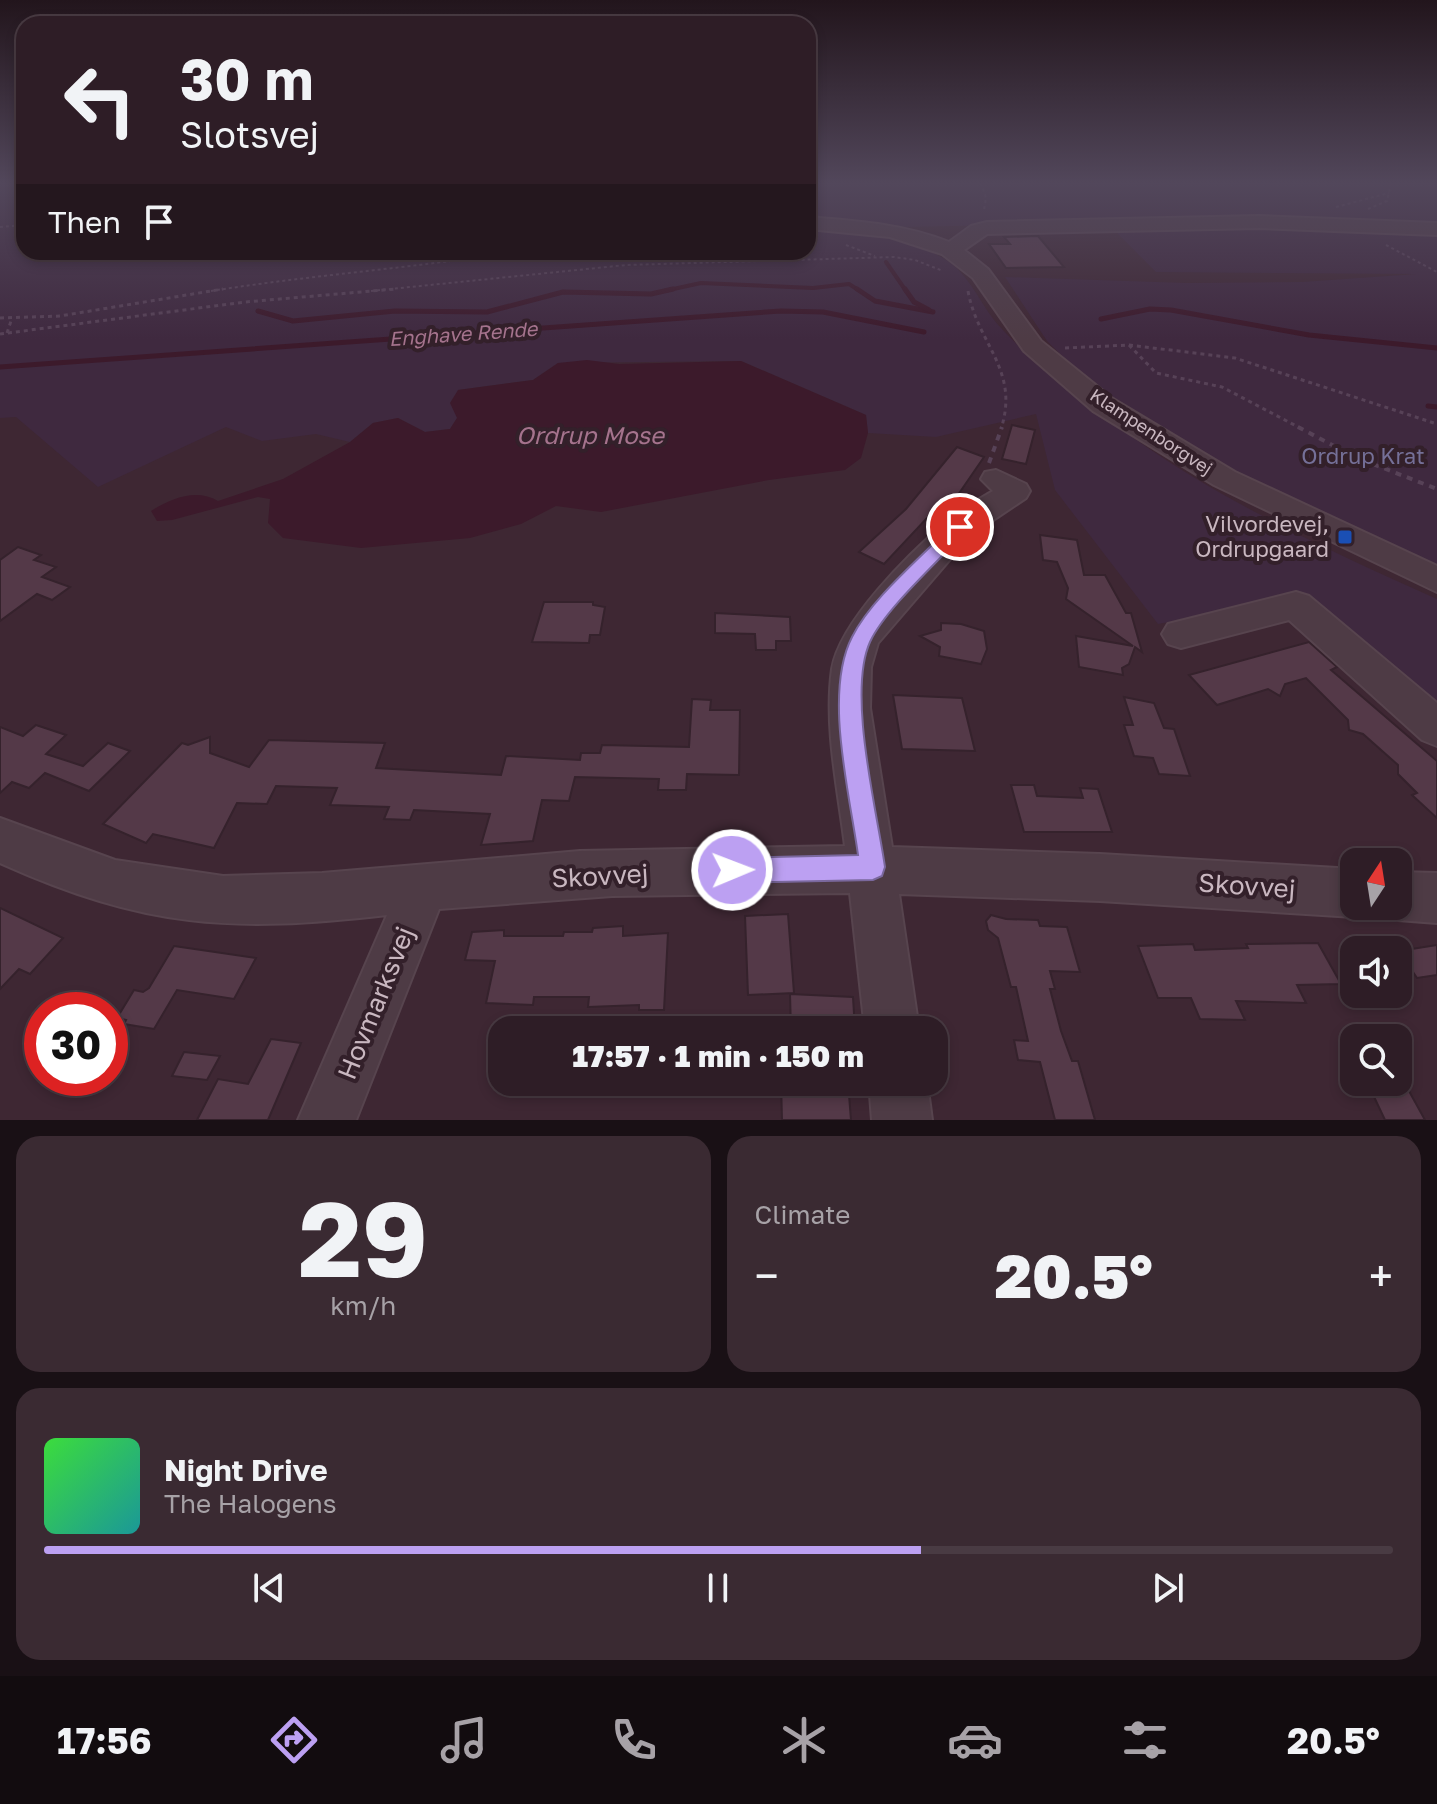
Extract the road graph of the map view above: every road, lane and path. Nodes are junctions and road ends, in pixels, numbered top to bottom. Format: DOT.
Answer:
graph roads {
  1 [pos="898,235"];
  2 [pos="971,235"];
  3 [pos="1371,235"];
  4 [pos="849,238"];
  5 [pos="950,251"];
  6 [pos="877,257"];
  7 [pos="816,259"];
  8 [pos="466,260"];
  9 [pos="783,260"];
  10 [pos="945,272"];
  11 [pos="1437,272"];
  12 [pos="968,290"];
  13 [pos="0,318"];
  14 [pos="12,318"];
  15 [pos="7,333"];
  16 [pos="0,334"];
  17 [pos="1129,345"];
  18 [pos="1039,350"];
  19 [pos="1437,424"];
  20 [pos="996,479"];
  21 [pos="1437,489"];
  22 [pos="1437,580"];
  23 [pos="1181,634"];
  24 [pos="1437,728"];
  25 [pos="5,850"];
  26 [pos="873,867"];
  27 [pos="424,886"];
  28 [pos="1340,892"];
  29 [pos="1412,897"];
  30 [pos="1437,898"];
  31 [pos="890,1016"];
  32 [pos="899,1096"];
  33 [pos="327,1120"];
  34 [pos="902,1120"];
  1 -- 5 [label="street, Klampenborgvej"];
  2 -- 5 [label="street"];
  3 -- 11 [label="path"];
  4 -- 6 [label="path"];
  5 -- 18 [label="street, Klampenborgvej"];
  6 -- 7 [label="path"];
  6 -- 10 [label="path"];
  8 -- 14 [label="path"];
  9 -- 15 [label="path"];
  12 -- 20 [label="path"];
  13 -- 14 [label="path"];
  14 -- 15 [label="path"];
  15 -- 16 [label="path"];
  17 -- 18 [label="path"];
  17 -- 19 [label="path"];
  17 -- 21 [label="path"];
  18 -- 22 [label="street, Klampenborgvej"];
  20 -- 26 [label="street"];
  23 -- 24 [label="street"];
  25 -- 27 [label="street, Skovvej"];
  26 -- 27 [label="street, Skovvej"];
  26 -- 28 [label="street, Skovvej"];
  26 -- 31 [label="street"];
  27 -- 33 [label="street, Hovmarksvej"];
  29 -- 30 [label="street"];
  32 -- 34 [label="street"];
}
